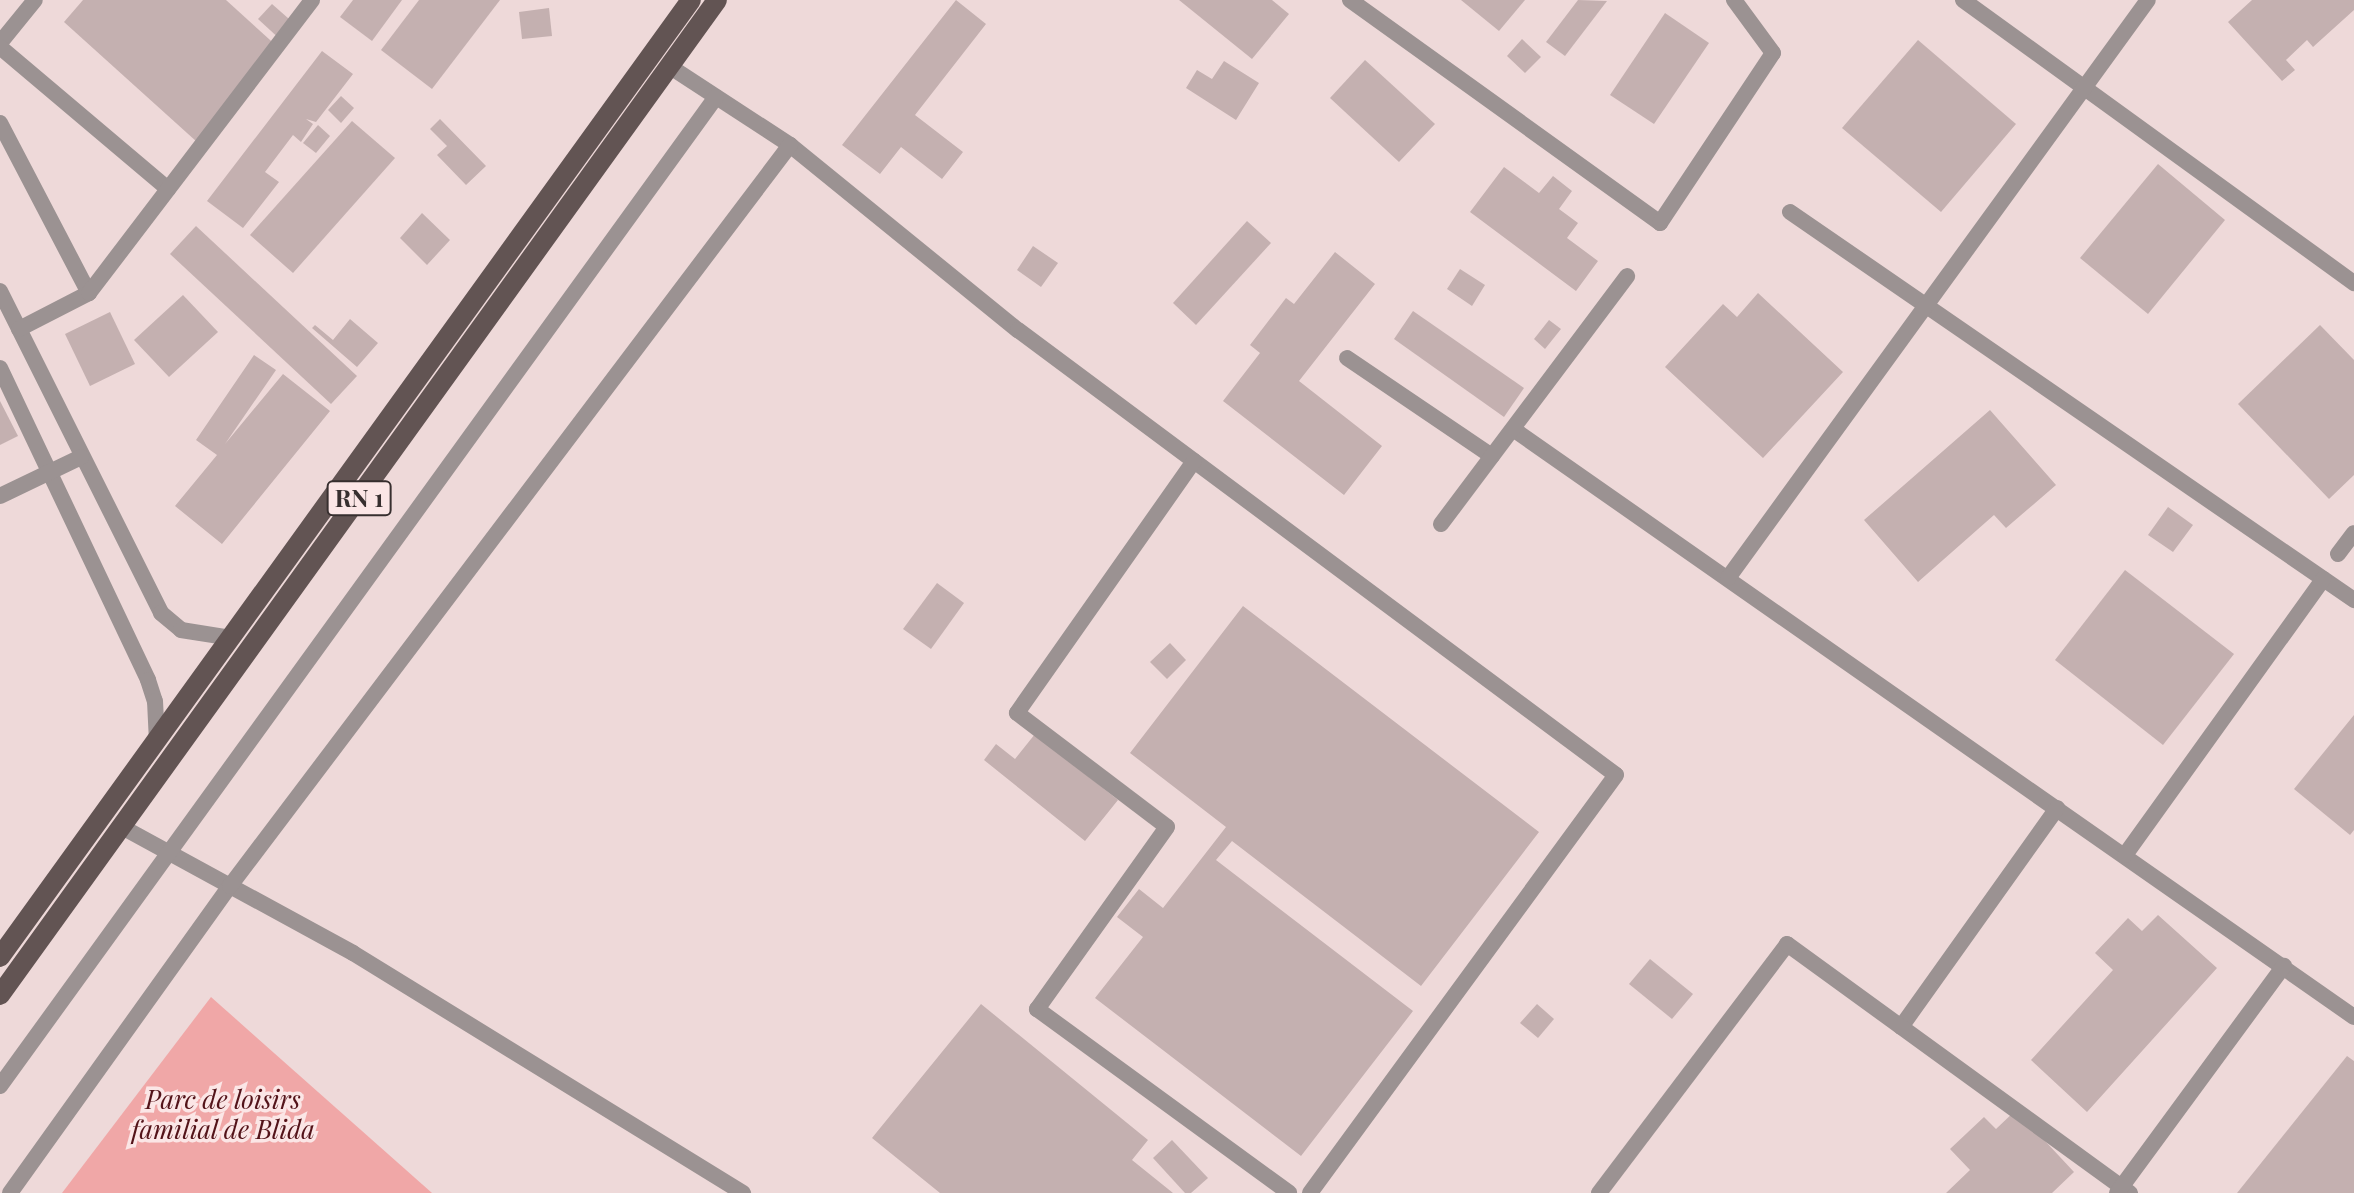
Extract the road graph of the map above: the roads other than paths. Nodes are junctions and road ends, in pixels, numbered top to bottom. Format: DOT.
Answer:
graph roads {
  1 [pos="35,0"];
  2 [pos="311,0"];
  3 [pos="691,0"];
  4 [pos="717,0"];
  5 [pos="1350,0"];
  6 [pos="1734,0"];
  7 [pos="1963,0"];
  8 [pos="2148,0"];
  9 [pos="0,45"];
  10 [pos="669,66"];
  11 [pos="2087,85"];
  12 [pos="716,97"];
  13 [pos="0,123"];
  14 [pos="790,145"];
  15 [pos="168,189"];
  16 [pos="1790,212"];
  17 [pos="1627,276"];
  18 [pos="2354,283"];
  19 [pos="0,291"];
  20 [pos="89,293"];
  21 [pos="1926,306"];
  22 [pos="19,329"];
  23 [pos="1347,358"];
  24 [pos="0,368"];
  25 [pos="1513,429"];
  26 [pos="1492,456"];
  27 [pos="81,457"];
  28 [pos="1194,461"];
  29 [pos="51,472"];
  30 [pos="0,496"];
  31 [pos="1441,524"];
  32 [pos="2354,533"];
  33 [pos="2338,554"];
  34 [pos="1728,578"];
  35 [pos="2323,579"];
  36 [pos="2354,600"];
  37 [pos="232,638"];
  38 [pos="157,742"];
  39 [pos="2057,808"];
  40 [pos="122,827"];
  41 [pos="169,854"];
  42 [pos="2125,855"];
  43 [pos="230,886"];
  44 [pos="0,957"];
  45 [pos="2284,966"];
  46 [pos="0,995"];
  47 [pos="2354,1017"];
  48 [pos="1901,1027"];
  49 [pos="0,1086"];
  50 [pos="2123,1191"];
  51 [pos="10,1193"];
  52 [pos="743,1193"];
  53 [pos="1289,1193"];
  54 [pos="1310,1193"];
  55 [pos="1599,1193"];
  1 -- 9 [label="lane"];
  2 -- 15 [label="lane"];
  3 -- 37 [label="main road, RN 1"];
  4 -- 10 [label="main road, RN 1"];
  5 -- 6 [label="lane"];
  7 -- 11 [label="lane"];
  8 -- 11 [label="lane"];
  9 -- 15 [label="lane"];
  10 -- 12 [label="lane"];
  10 -- 40 [label="main road, RN 1"];
  11 -- 18 [label="lane"];
  11 -- 21 [label="lane"];
  12 -- 14 [label="lane"];
  12 -- 41 [label="lane"];
  13 -- 20 [label="lane"];
  14 -- 28 [label="lane"];
  14 -- 43 [label="lane"];
  15 -- 20 [label="lane"];
  16 -- 21 [label="lane"];
  17 -- 25 [label="lane"];
  19 -- 22 [label="lane"];
  20 -- 22 [label="lane"];
  21 -- 34 [label="lane"];
  21 -- 35 [label="lane"];
  22 -- 27 [label="lane"];
  23 -- 26 [label="lane"];
  24 -- 29 [label="lane"];
  25 -- 26 [label="lane"];
  25 -- 34 [label="lane"];
  26 -- 31 [label="lane"];
  27 -- 29 [label="lane"];
  27 -- 37 [label="lane"];
  28 -- 53 [label="lane"];
  28 -- 54 [label="lane"];
  29 -- 30 [label="lane"];
  29 -- 38 [label="lane"];
  32 -- 33 [label="lane"];
  34 -- 39 [label="lane"];
  35 -- 36 [label="lane"];
  35 -- 42 [label="lane"];
  37 -- 38 [label="main road, RN 1"];
  38 -- 44 [label="main road, RN 1"];
  39 -- 42 [label="lane"];
  39 -- 48 [label="lane"];
  40 -- 41 [label="lane"];
  40 -- 46 [label="main road, RN 1"];
  41 -- 43 [label="lane"];
  41 -- 49 [label="lane"];
  42 -- 45 [label="lane"];
  43 -- 51 [label="lane"];
  43 -- 52 [label="lane"];
  45 -- 47 [label="lane"];
  45 -- 50 [label="lane"];
  48 -- 50 [label="lane"];
  48 -- 55 [label="lane"];
}
